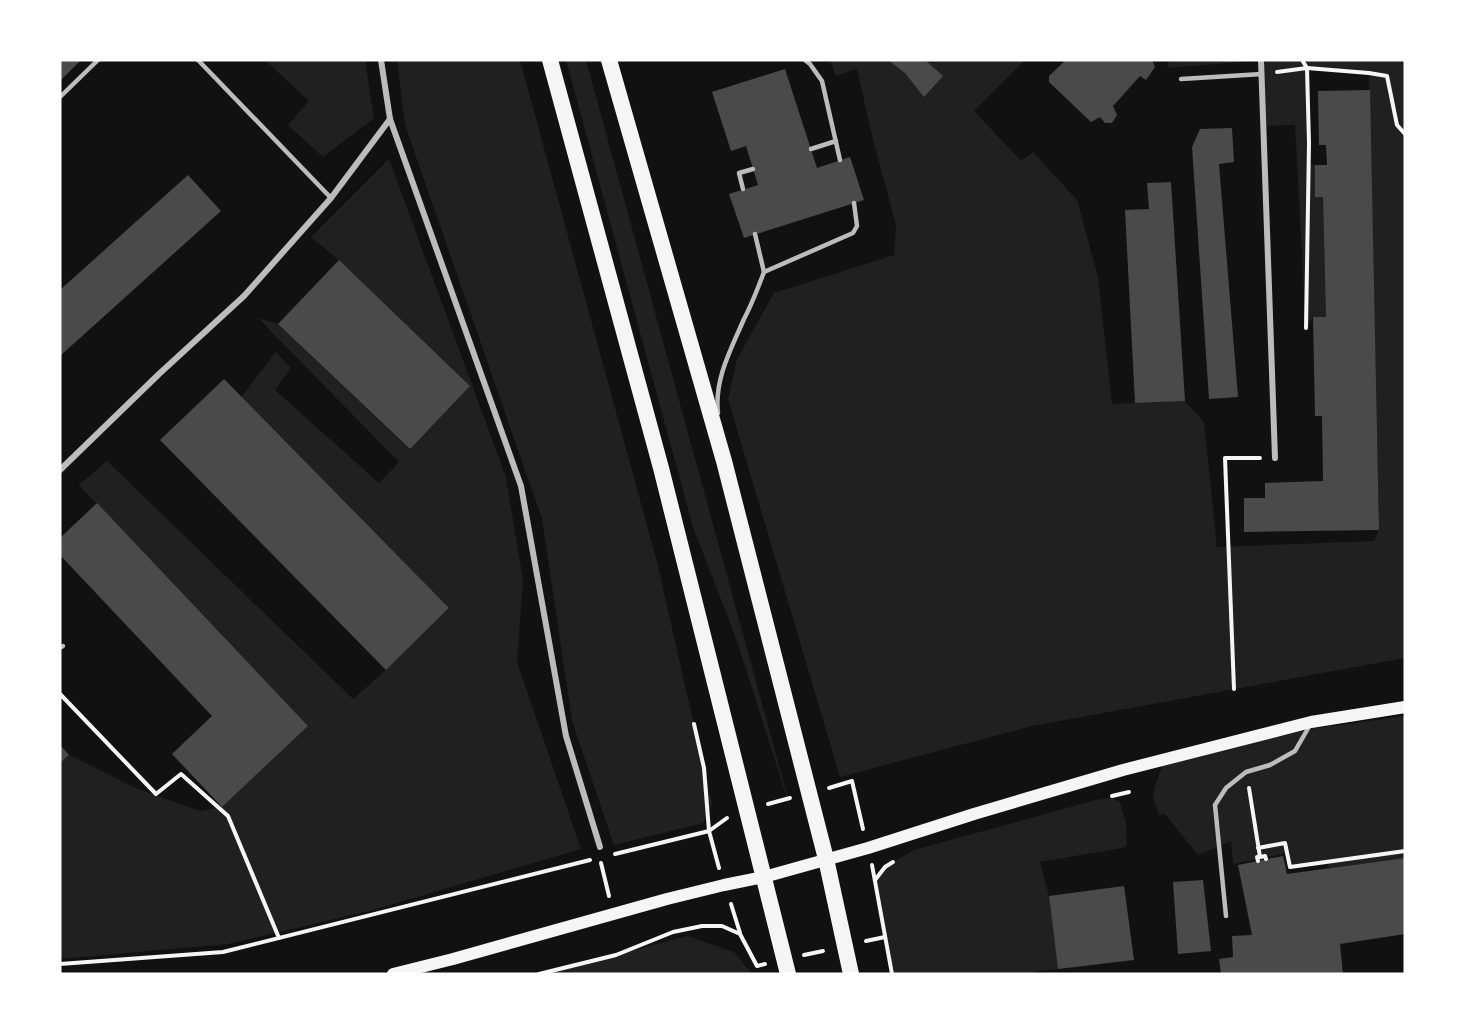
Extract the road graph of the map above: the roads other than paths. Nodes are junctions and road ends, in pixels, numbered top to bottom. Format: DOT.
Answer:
graph roads {
  1 [pos="98,60"];
  2 [pos="198,60"];
  3 [pos="381,60"];
  4 [pos="550,60"];
  5 [pos="609,60"];
  6 [pos="806,60"];
  7 [pos="1261,60"];
  8 [pos="1262,74"];
  9 [pos="1181,80"];
  10 [pos="60,97"];
  11 [pos="390,119"];
  12 [pos="836,141"];
  13 [pos="811,149"];
  14 [pos="840,160"];
  15 [pos="753,168"];
  16 [pos="743,189"];
  17 [pos="331,198"];
  18 [pos="854,203"];
  19 [pos="755,234"];
  20 [pos="764,272"];
  21 [pos="1275,458"];
  22 [pos="724,461"];
  23 [pos="60,470"];
  24 [pos="1405,707"];
  25 [pos="1311,722"];
  26 [pos="600,847"];
  27 [pos="826,859"];
  28 [pos="764,876"];
  29 [pos="1226,916"];
  30 [pos="393,974"];
  31 [pos="788,974"];
  32 [pos="851,974"];
  1 -- 10 [label="lane"];
  2 -- 17 [label="lane"];
  3 -- 11 [label="street"];
  4 -- 28 [label="highway"];
  5 -- 22 [label="highway"];
  6 -- 12 [label="lane"];
  7 -- 8 [label="street"];
  8 -- 9 [label="lane"];
  8 -- 21 [label="street"];
  11 -- 17 [label="street"];
  11 -- 26 [label="street"];
  12 -- 13 [label="lane"];
  12 -- 14 [label="lane"];
  15 -- 16 [label="lane"];
  17 -- 23 [label="street"];
  18 -- 20 [label="lane"];
  19 -- 20 [label="lane"];
  20 -- 22 [label="lane"];
  22 -- 27 [label="highway"];
  24 -- 25 [label="main road"];
  25 -- 27 [label="main road"];
  25 -- 29 [label="lane"];
  27 -- 28 [label="main road"];
  27 -- 32 [label="highway"];
  28 -- 30 [label="main road"];
  28 -- 31 [label="highway"];
}
